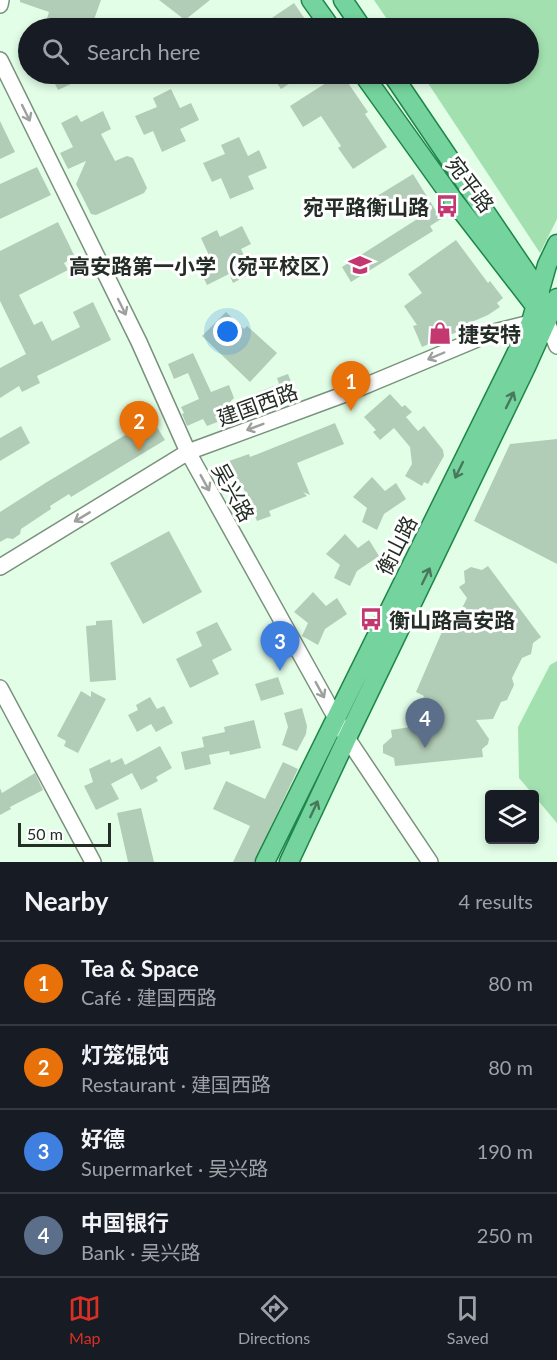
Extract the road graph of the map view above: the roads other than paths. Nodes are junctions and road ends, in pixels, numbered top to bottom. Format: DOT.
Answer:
graph roads {
  1 [pos="1,0"];
  2 [pos="311,0"];
  3 [pos="343,0"];
  4 [pos="0,4"];
  5 [pos="324,18"];
  6 [pos="355,18"];
  7 [pos="0,60"];
  8 [pos="370,84"];
  9 [pos="398,84"];
  10 [pos="557,244"];
  11 [pos="557,298"];
  12 [pos="542,311"];
  13 [pos="557,345"];
  14 [pos="188,452"];
  15 [pos="0,567"];
  16 [pos="0,688"];
  17 [pos="336,717"];
  18 [pos="347,738"];
  19 [pos="93,862"];
  20 [pos="265,862"];
  21 [pos="289,862"];
  22 [pos="430,862"];
  1 -- 4 [label="street"];
  2 -- 5 [label="main road"];
  3 -- 6 [label="main road"];
  7 -- 14 [label="street, 吴兴路, one-way"];
  8 -- 12 [label="main road, 宛平路"];
  9 -- 12 [label="main road, 宛平路"];
  10 -- 12 [label="main road, 衡山路"];
  11 -- 12 [label="main road, 衡山路"];
  12 -- 13 [label="street, 宛平路"];
  12 -- 14 [label="street, 建国西路, one-way"];
  12 -- 17 [label="main road, 衡山路, one-way"];
  18 -- 12 [label="main road, 衡山路, one-way"];
  14 -- 15 [label="street, 建国西路, one-way"];
  14 -- 17 [label="street, 吴兴路, one-way"];
  16 -- 19 [label="street"];
  17 -- 18 [label="street, 吴兴路"];
  17 -- 20 [label="main road, 衡山路"];
  21 -- 18 [label="main road, 衡山路, one-way"];
  18 -- 22 [label="street, 吴兴路"];
}
